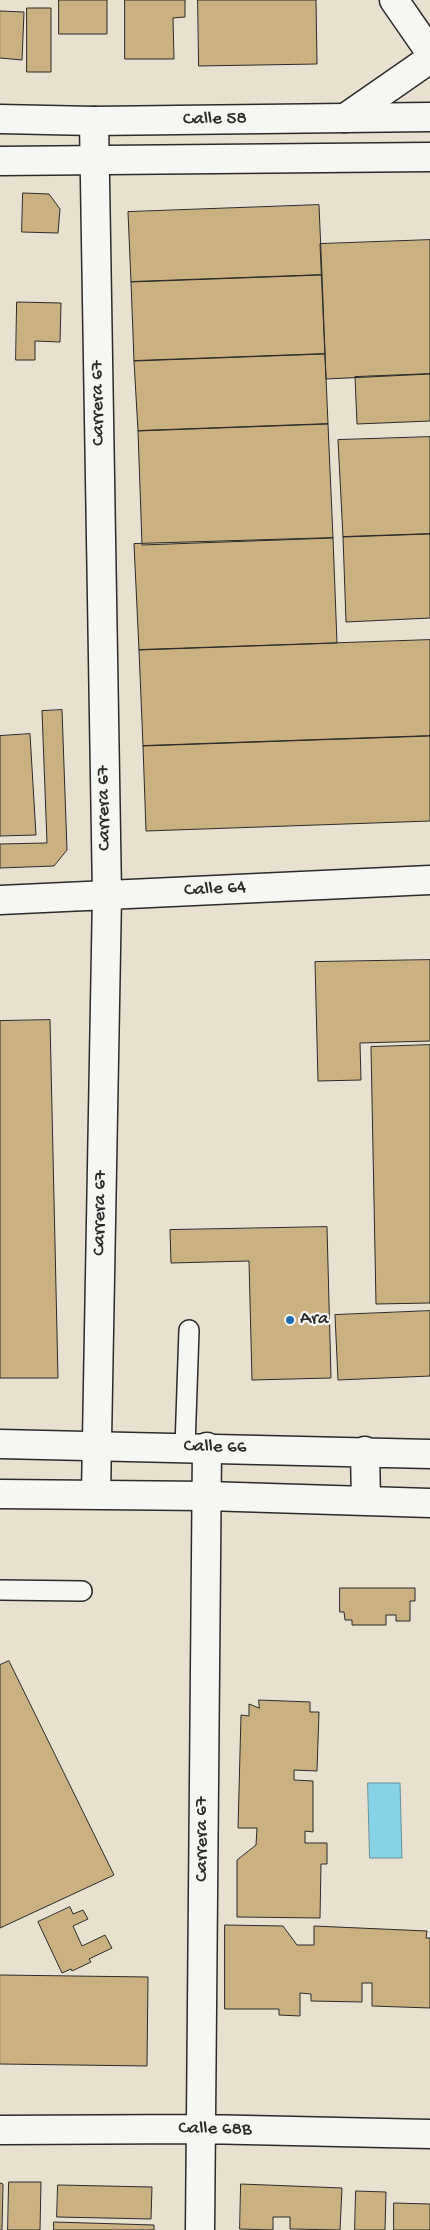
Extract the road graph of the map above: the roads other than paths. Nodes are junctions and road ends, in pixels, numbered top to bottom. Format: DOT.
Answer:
graph roads {
  1 [pos="394,0"];
  2 [pos="430,52"];
  3 [pos="430,59"];
  4 [pos="430,117"];
  5 [pos="345,118"];
  6 [pos="0,119"];
  7 [pos="94,121"];
  8 [pos="430,158"];
  9 [pos="96,160"];
  10 [pos="0,161"];
  11 [pos="430,880"];
  12 [pos="106,895"];
  13 [pos="0,900"];
  14 [pos="189,1330"];
  15 [pos="0,1444"];
  16 [pos="97,1446"];
  17 [pos="196,1447"];
  18 [pos="365,1451"];
  19 [pos="430,1454"];
  20 [pos="0,1494"];
  21 [pos="96,1494"];
  22 [pos="206,1496"];
  23 [pos="366,1502"];
  24 [pos="430,1503"];
  25 [pos="0,1590"];
  26 [pos="82,1591"];
  27 [pos="201,2129"];
  28 [pos="0,2130"];
  29 [pos="430,2134"];
  30 [pos="200,2230"];
  1 -- 2 [label="street"];
  3 -- 5 [label="street"];
  4 -- 5 [label="street, Calle 58"];
  5 -- 7 [label="street, Calle 58"];
  6 -- 7 [label="street, Calle 58"];
  7 -- 9 [label="street, Carrera 67"];
  8 -- 9 [label="street, Calle 58"];
  9 -- 10 [label="street, Calle 58"];
  9 -- 12 [label="street, Carrera 67"];
  11 -- 12 [label="street, Calle 64"];
  12 -- 13 [label="street, Calle 64"];
  12 -- 16 [label="street, Carrera 67"];
  14 -- 17 [label="lane"];
  15 -- 16 [label="street, Calle 66"];
  16 -- 17 [label="street, Calle 66"];
  16 -- 21 [label="street, Carrera 67"];
  17 -- 18 [label="street, Calle 66"];
  17 -- 22 [label="street, Carrera 67"];
  18 -- 19 [label="street, Calle 66"];
  18 -- 23 [label="street"];
  20 -- 21 [label="street"];
  21 -- 22 [label="street"];
  22 -- 23 [label="street"];
  22 -- 27 [label="street, Carrera 67"];
  23 -- 24 [label="street"];
  25 -- 26 [label="lane"];
  27 -- 28 [label="street, Calle 68B"];
  27 -- 29 [label="street, Calle 68B"];
  27 -- 30 [label="street, Carrera 67"];
}
